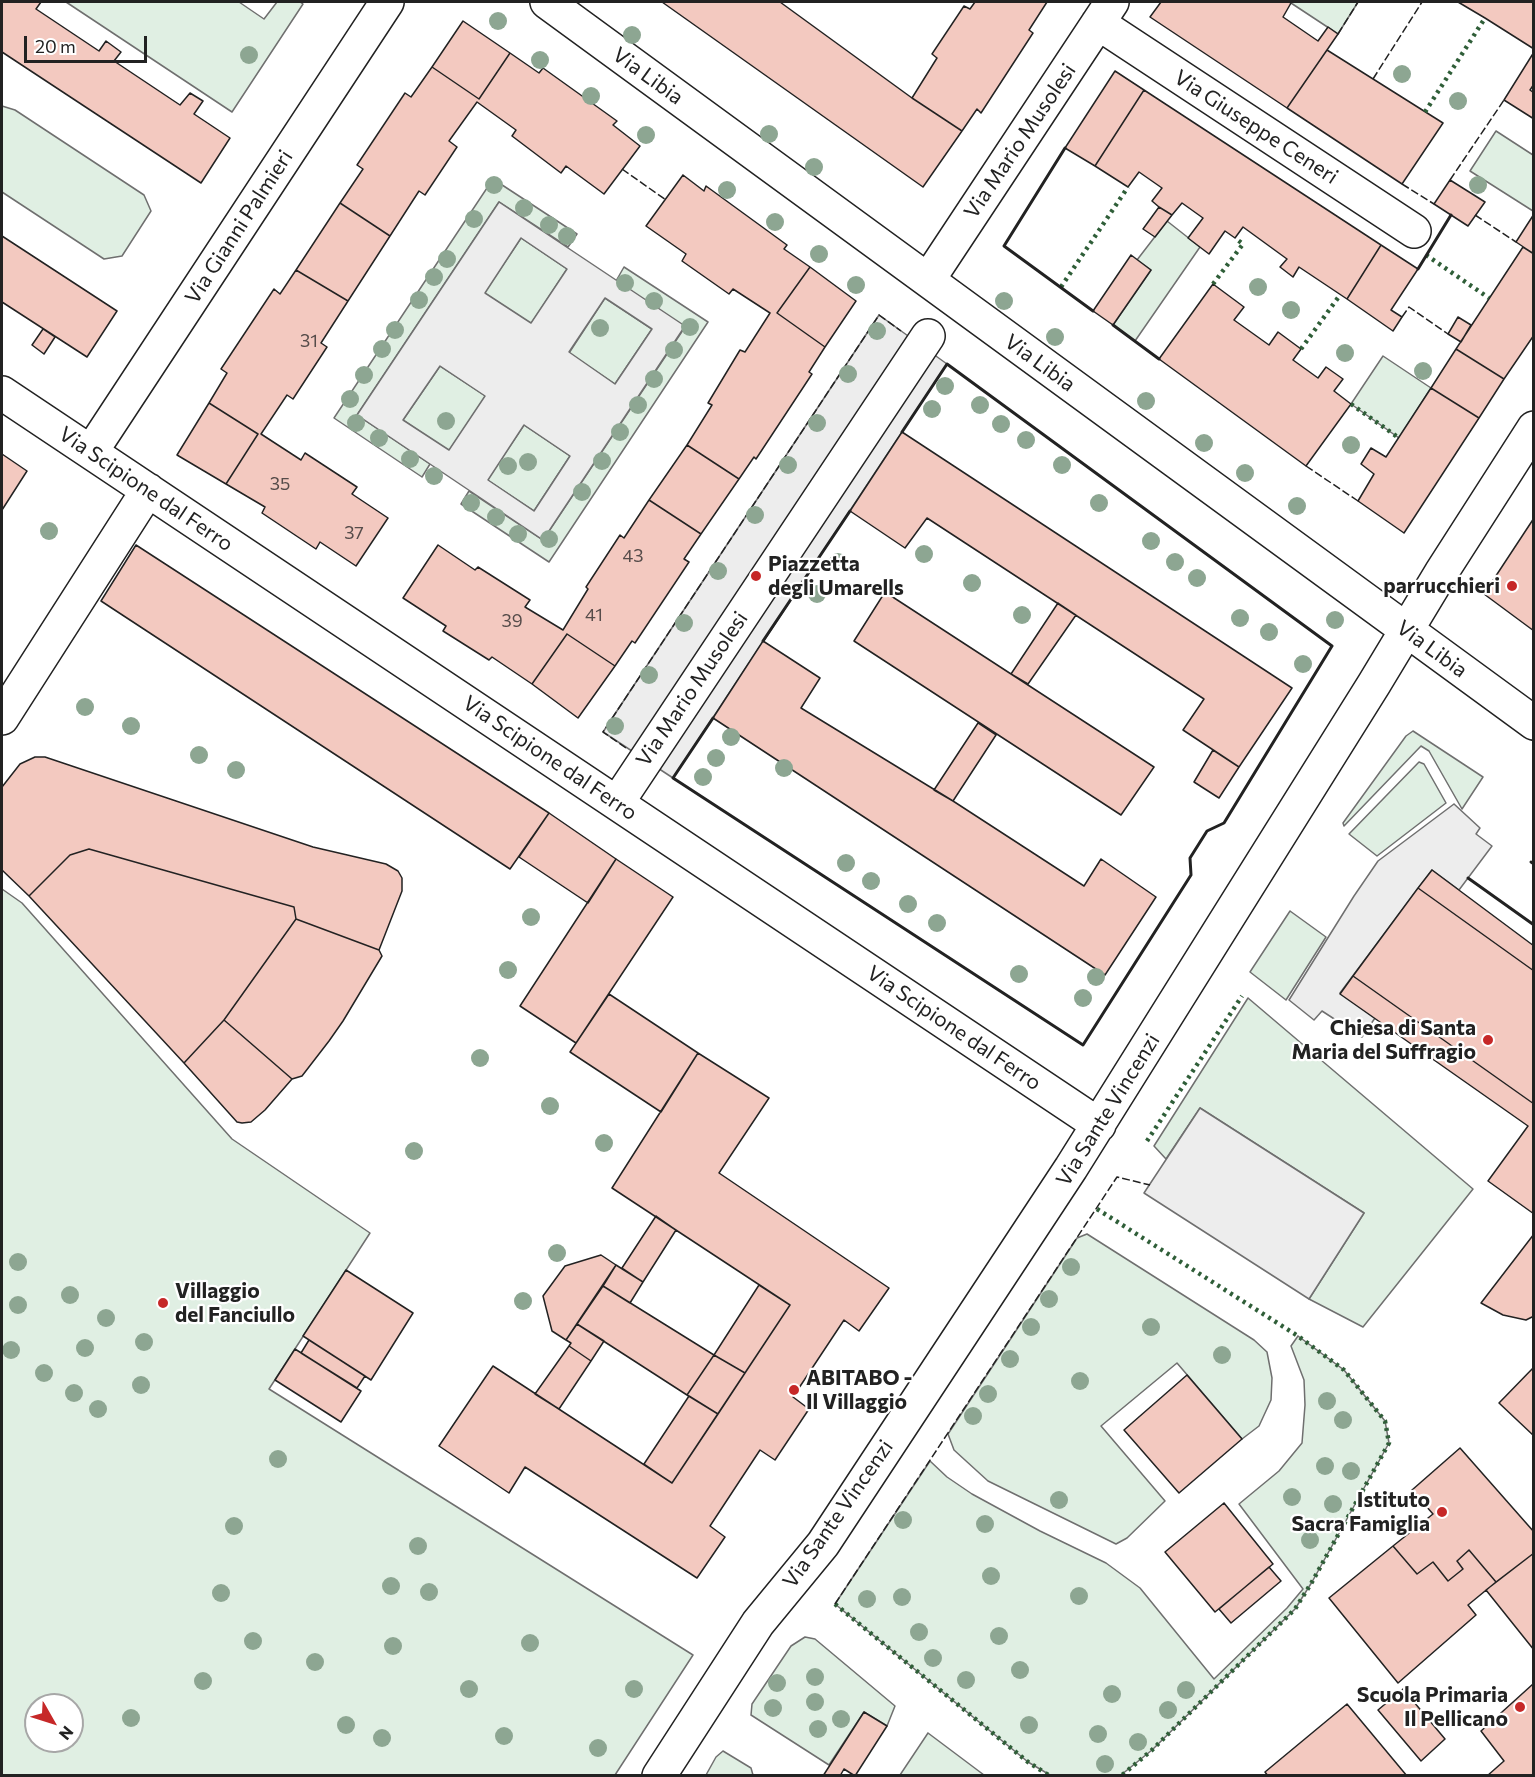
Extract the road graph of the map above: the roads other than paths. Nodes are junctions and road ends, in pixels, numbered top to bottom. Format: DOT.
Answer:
graph roads {
  1 [pos="387,2"];
  2 [pos="547,2"];
  3 [pos="1105,12"];
  4 [pos="1414,231"];
  5 [pos="928,280"];
  6 [pos="928,336"];
  7 [pos="2,393"];
  8 [pos="1533,429"];
  9 [pos="91,452"];
  10 [pos="148,490"];
  11 [pos="1406,631"];
  12 [pos="2,718"];
  13 [pos="1533,723"];
  14 [pos="617,803"];
  15 [pos="1099,1125"];
  16 [pos="659,1776"];
  1 -- 9 [label="street, Via Gianni Palmieri"];
  2 -- 5 [label="street, Via Libia"];
  3 -- 4 [label="street, Via Giuseppe Ceneri"];
  3 -- 5 [label="street, Via Mario Musolesi"];
  5 -- 11 [label="street, Via Libia"];
  6 -- 14 [label="street, Via Mario Musolesi"];
  7 -- 9 [label="street, Via Scipione dal Ferro"];
  8 -- 11 [label="street, Via Sante Vincenzi"];
  9 -- 10 [label="street, Via Scipione dal Ferro"];
  10 -- 12 [label="street"];
  10 -- 14 [label="street, Via Scipione dal Ferro"];
  11 -- 13 [label="street, Via Libia"];
  11 -- 15 [label="street, Via Sante Vincenzi"];
  14 -- 15 [label="street, Via Scipione dal Ferro"];
  15 -- 16 [label="street, Via Sante Vincenzi"];
}
